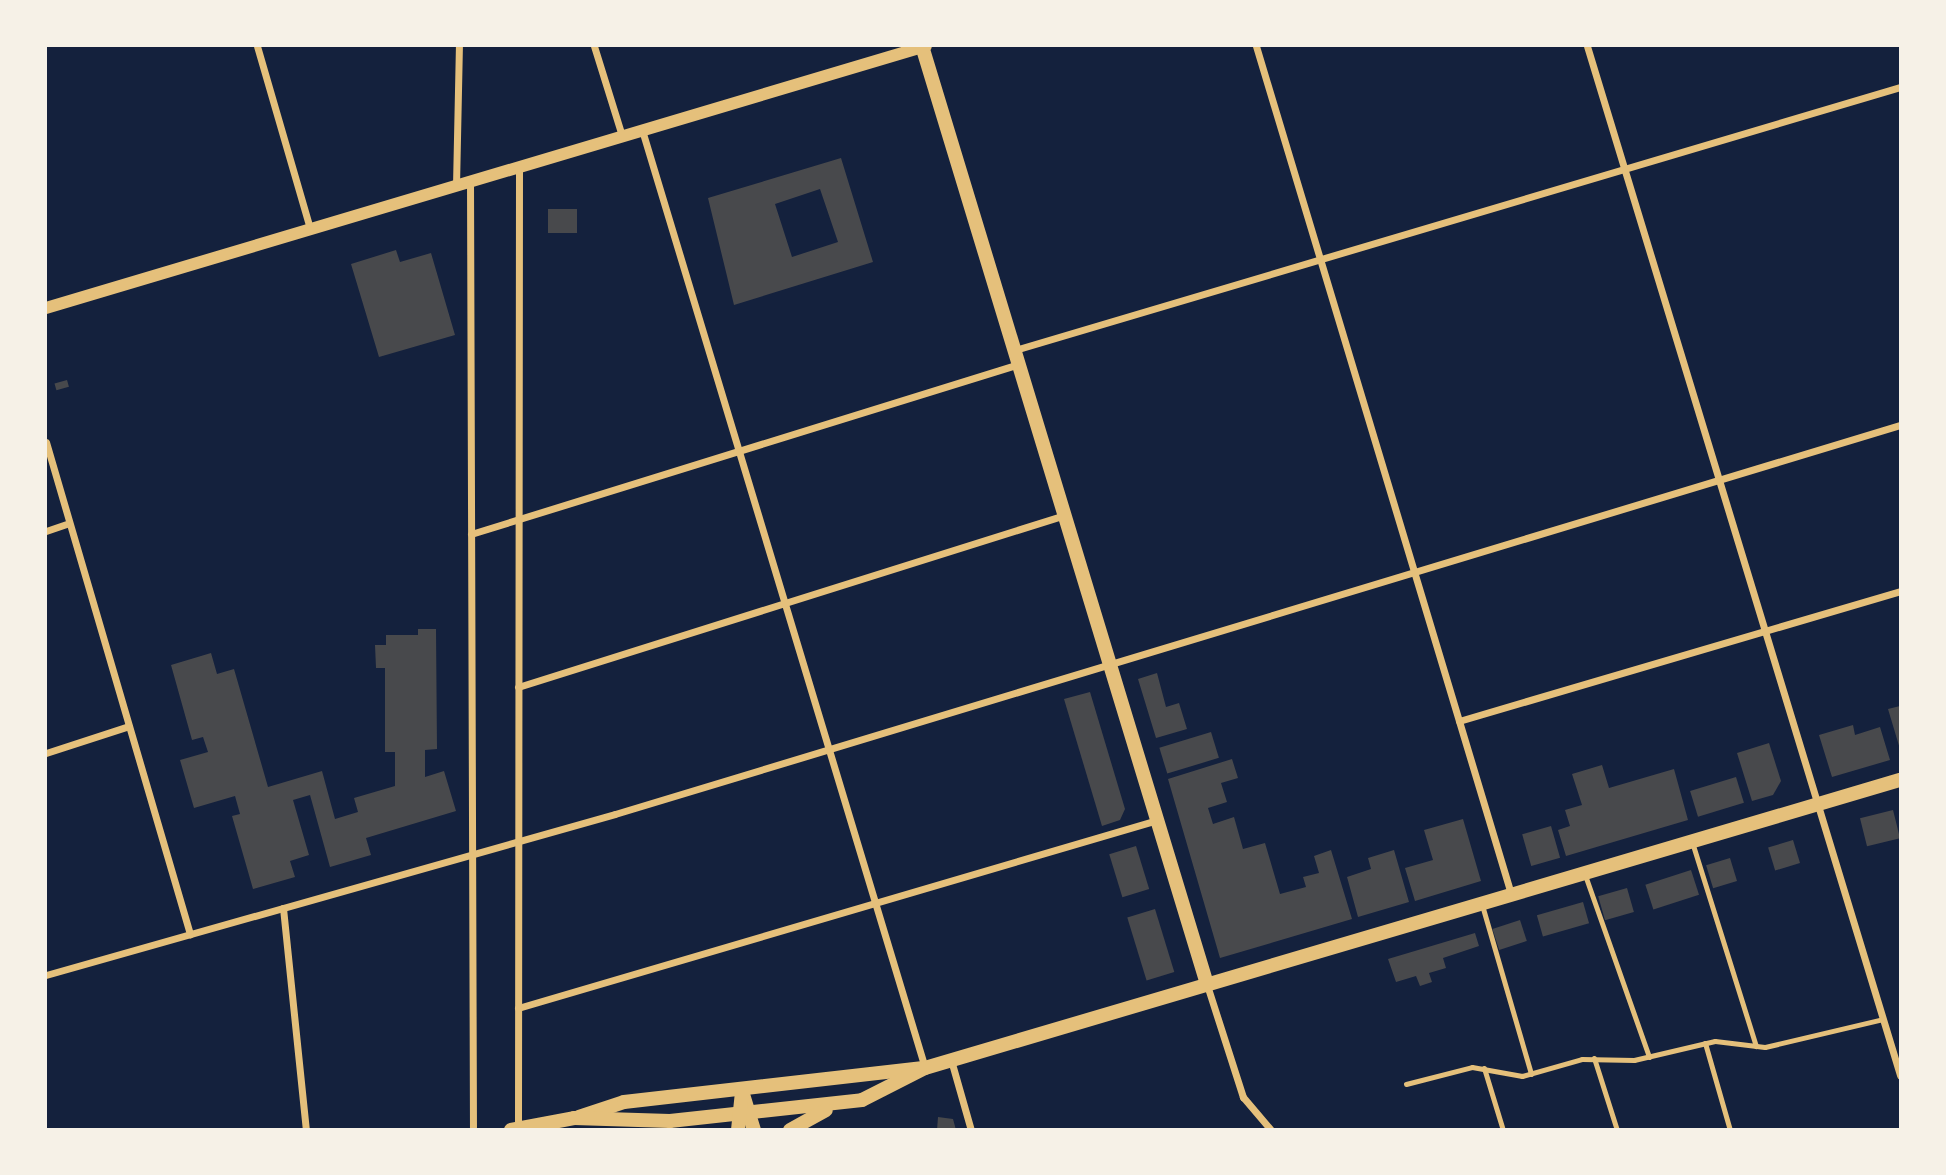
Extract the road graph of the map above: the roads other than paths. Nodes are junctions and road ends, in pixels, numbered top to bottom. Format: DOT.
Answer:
graph roads {
  1 [pos="257,46"];
  2 [pos="459,46"];
  3 [pos="594,46"];
  4 [pos="924,46"];
  5 [pos="1256,46"];
  6 [pos="1587,46"];
  7 [pos="1900,87"];
  8 [pos="642,130"];
  9 [pos="622,136"];
  10 [pos="519,167"];
  11 [pos="1624,169"];
  12 [pos="470,181"];
  13 [pos="456,186"];
  14 [pos="310,229"];
  15 [pos="1320,259"];
  16 [pos="46,308"];
  17 [pos="1017,357"];
  18 [pos="1900,425"];
  19 [pos="46,442"];
  20 [pos="739,451"];
  21 [pos="1719,480"];
  22 [pos="1065,515"];
  23 [pos="518,520"];
  24 [pos="69,523"];
  25 [pos="46,531"];
  26 [pos="471,534"];
  27 [pos="1414,572"];
  28 [pos="1900,590"];
  29 [pos="785,603"];
  30 [pos="1765,631"];
  31 [pos="1110,665"];
  32 [pos="518,687"];
  33 [pos="1459,721"];
  34 [pos="129,726"];
  35 [pos="829,750"];
  36 [pos="46,753"];
  37 [pos="1900,780"];
  38 [pos="1817,804"];
  39 [pos="1157,820"];
  40 [pos="1691,841"];
  41 [pos="518,842"];
  42 [pos="472,853"];
  43 [pos="1585,873"];
  44 [pos="1511,894"];
  45 [pos="876,903"];
  46 [pos="1481,903"];
  47 [pos="283,908"];
  48 [pos="190,934"];
  49 [pos="46,975"];
  50 [pos="1207,985"];
  51 [pos="518,1008"];
  52 [pos="1883,1019"];
  53 [pos="1705,1043"];
  54 [pos="1756,1046"];
  55 [pos="1649,1057"];
  56 [pos="1594,1058"];
  57 [pos="951,1060"];
  58 [pos="925,1068"];
  59 [pos="1484,1068"];
  60 [pos="1531,1074"];
  61 [pos="1900,1075"];
  62 [pos="1406,1084"];
  63 [pos="743,1091"];
  64 [pos="837,1105"];
  65 [pos="574,1118"];
  66 [pos="742,1119"];
  67 [pos="652,1122"];
  68 [pos="515,1128"];
  69 [pos="306,1129"];
  70 [pos="473,1129"];
  71 [pos="689,1129"];
  72 [pos="754,1129"];
  73 [pos="790,1129"];
  74 [pos="971,1129"];
  75 [pos="1271,1129"];
  76 [pos="1503,1129"];
  77 [pos="1617,1129"];
  78 [pos="1730,1129"];
  1 -- 14 [label="street"];
  2 -- 13 [label="street"];
  3 -- 9 [label="street"];
  4 -- 8 [label="street"];
  4 -- 17 [label="main road"];
  5 -- 15 [label="street"];
  6 -- 11 [label="street"];
  7 -- 11 [label="street"];
  8 -- 9 [label="street"];
  8 -- 20 [label="street"];
  9 -- 10 [label="street"];
  10 -- 12 [label="street"];
  10 -- 23 [label="street"];
  11 -- 15 [label="street"];
  11 -- 21 [label="street"];
  12 -- 13 [label="street"];
  12 -- 26 [label="street"];
  13 -- 14 [label="street"];
  14 -- 16 [label="street"];
  15 -- 17 [label="street"];
  15 -- 27 [label="street"];
  17 -- 20 [label="street"];
  17 -- 22 [label="main road"];
  18 -- 21 [label="street"];
  19 -- 24 [label="street"];
  20 -- 23 [label="street"];
  20 -- 29 [label="street"];
  21 -- 27 [label="street"];
  21 -- 30 [label="street"];
  22 -- 29 [label="street"];
  22 -- 31 [label="main road"];
  23 -- 26 [label="street"];
  23 -- 32 [label="street"];
  24 -- 25 [label="street"];
  24 -- 34 [label="street"];
  26 -- 42 [label="street"];
  27 -- 31 [label="street"];
  27 -- 33 [label="street"];
  28 -- 30 [label="street"];
  29 -- 32 [label="street"];
  29 -- 35 [label="street"];
  30 -- 33 [label="street"];
  30 -- 38 [label="street"];
  31 -- 35 [label="street"];
  31 -- 39 [label="main road"];
  32 -- 41 [label="street"];
  33 -- 44 [label="street"];
  34 -- 36 [label="street"];
  34 -- 48 [label="street"];
  35 -- 41 [label="street"];
  35 -- 45 [label="street"];
  37 -- 38 [label="main road"];
  38 -- 40 [label="main road"];
  38 -- 52 [label="street"];
  39 -- 45 [label="street"];
  39 -- 50 [label="main road"];
  40 -- 43 [label="main road"];
  40 -- 54 [label="lane"];
  41 -- 42 [label="street"];
  41 -- 51 [label="street"];
  42 -- 47 [label="street"];
  42 -- 70 [label="street"];
  43 -- 44 [label="main road"];
  43 -- 55 [label="lane"];
  44 -- 46 [label="main road"];
  45 -- 51 [label="street"];
  45 -- 58 [label="street"];
  46 -- 50 [label="main road"];
  46 -- 60 [label="lane"];
  47 -- 48 [label="street"];
  47 -- 69 [label="street"];
  48 -- 49 [label="street"];
  50 -- 57 [label="main road"];
  50 -- 75 [label="street"];
  51 -- 68 [label="street"];
  52 -- 54 [label="lane"];
  52 -- 61 [label="street"];
  53 -- 54 [label="lane"];
  53 -- 55 [label="lane"];
  53 -- 78 [label="lane"];
  55 -- 56 [label="lane"];
  56 -- 60 [label="lane"];
  56 -- 77 [label="lane"];
  57 -- 58 [label="main road"];
  57 -- 74 [label="street"];
  58 -- 63 [label="main road"];
  58 -- 64 [label="main road"];
  59 -- 60 [label="lane"];
  59 -- 62 [label="lane"];
  59 -- 76 [label="lane"];
  63 -- 65 [label="main road"];
  63 -- 66 [label="main road"];
  64 -- 66 [label="main road"];
  64 -- 73 [label="main road"];
  65 -- 67 [label="main road"];
  65 -- 68 [label="main road"];
  66 -- 67 [label="main road"];
  66 -- 72 [label="main road"];
  67 -- 71 [label="main road"];
}
